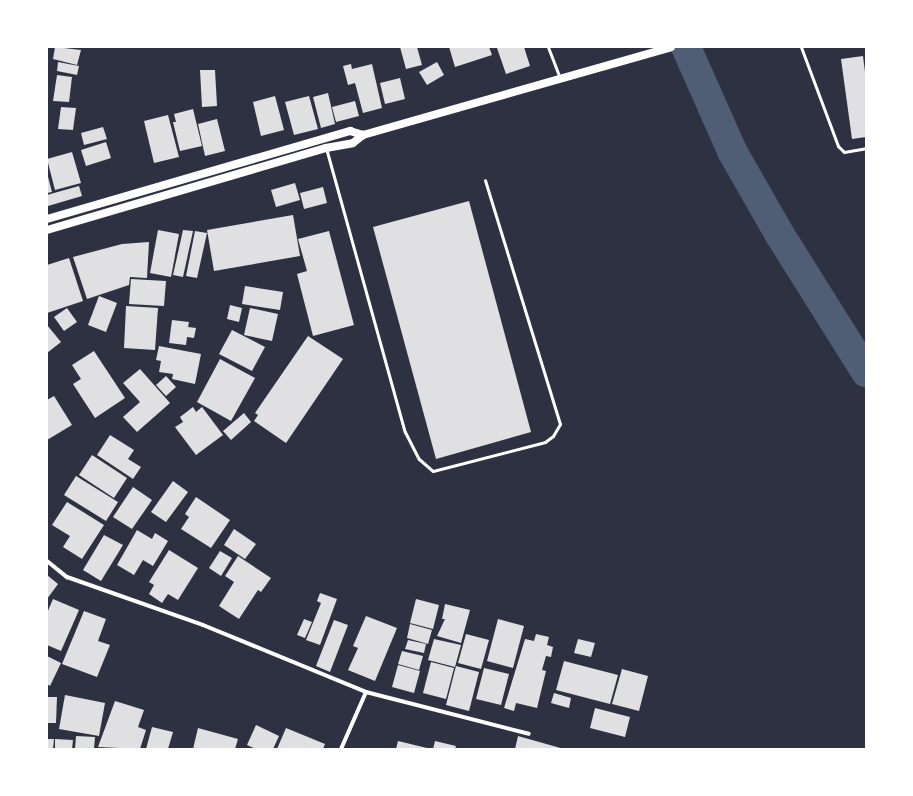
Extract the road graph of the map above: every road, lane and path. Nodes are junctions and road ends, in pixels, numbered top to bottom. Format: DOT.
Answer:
graph roads {
  1 [pos="548,47"];
  2 [pos="669,47"];
  3 [pos="801,47"];
  4 [pos="560,79"];
  5 [pos="363,135"];
  6 [pos="326,148"];
  7 [pos="866,148"];
  8 [pos="485,180"];
  9 [pos="47,219"];
  10 [pos="47,230"];
  11 [pos="47,561"];
  12 [pos="366,692"];
  13 [pos="529,734"];
  14 [pos="341,749"];
  1 -- 4 [label="lane"];
  2 -- 4 [label="main road"];
  3 -- 7 [label="lane"];
  4 -- 5 [label="main road"];
  5 -- 6 [label="main road"];
  5 -- 9 [label="main road"];
  6 -- 8 [label="lane"];
  6 -- 10 [label="main road"];
  11 -- 12 [label="street"];
  12 -- 13 [label="street"];
  12 -- 14 [label="street"];
}
